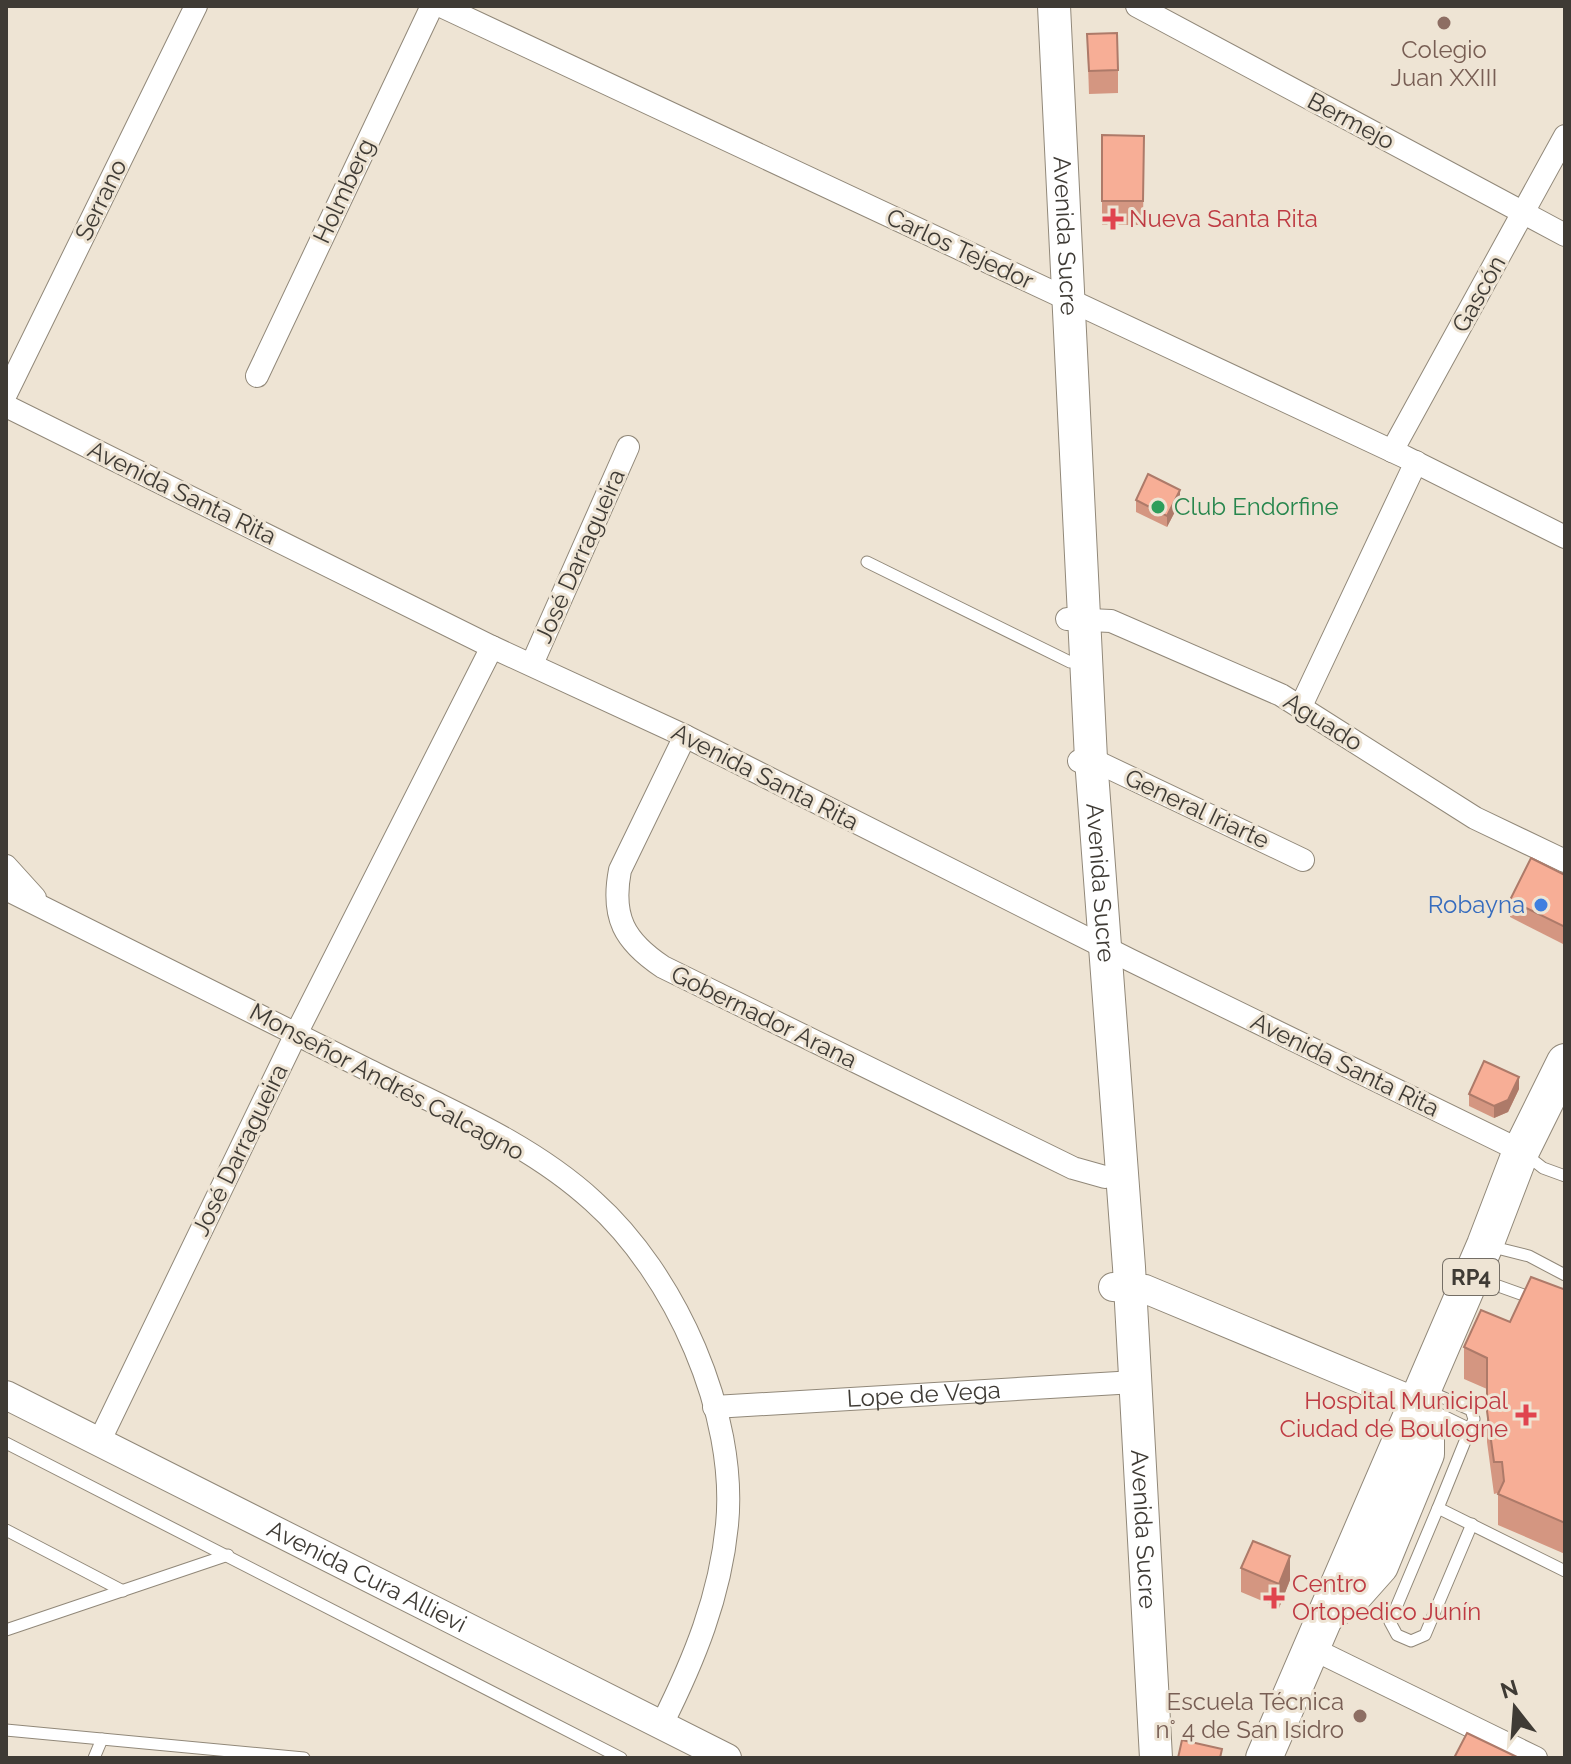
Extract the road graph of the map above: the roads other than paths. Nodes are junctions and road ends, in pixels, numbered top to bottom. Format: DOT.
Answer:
graph roads {
  1 [pos="196,6"];
  2 [pos="432,6"];
  3 [pos="441,6"];
  4 [pos="1036,6"];
  5 [pos="1054,6"];
  6 [pos="1137,6"];
  7 [pos="1565,136"];
  8 [pos="1523,214"];
  9 [pos="1565,235"];
  10 [pos="1060,296"];
  11 [pos="257,376"];
  12 [pos="6,394"];
  13 [pos="6,406"];
  14 [pos="628,447"];
  15 [pos="1392,451"];
  16 [pos="1416,462"];
  17 [pos="1565,537"];
  18 [pos="867,562"];
  19 [pos="1076,619"];
  20 [pos="492,647"];
  21 [pos="1070,662"];
  22 [pos="532,664"];
  23 [pos="1301,706"];
  24 [pos="685,736"];
  25 [pos="1084,760"];
  26 [pos="1303,860"];
  27 [pos="1565,861"];
  28 [pos="6,866"];
  29 [pos="6,889"];
  30 [pos="6,903"];
  31 [pos="46,910"];
  32 [pos="1095,942"];
  33 [pos="296,1034"];
  34 [pos="1565,1062"];
  35 [pos="1521,1151"];
  36 [pos="1565,1176"];
  37 [pos="1105,1177"];
  38 [pos="1478,1260"];
  39 [pos="1565,1275"];
  40 [pos="1121,1286"];
  41 [pos="1551,1306"];
  42 [pos="1126,1383"];
  43 [pos="6,1395"];
  44 [pos="1419,1395"];
  45 [pos="714,1407"];
  46 [pos="1470,1429"];
  47 [pos="99,1442"];
  48 [pos="6,1443"];
  49 [pos="1438,1508"];
  50 [pos="1472,1524"];
  51 [pos="6,1530"];
  52 [pos="228,1555"];
  53 [pos="1565,1571"];
  54 [pos="123,1591"];
  55 [pos="6,1630"];
  56 [pos="1318,1632"];
  57 [pos="662,1724"];
  58 [pos="6,1730"];
  59 [pos="102,1739"];
  60 [pos="290,1757"];
  61 [pos="94,1758"];
  62 [pos="304,1758"];
  63 [pos="621,1758"];
  64 [pos="727,1758"];
  65 [pos="1139,1758"];
  66 [pos="1156,1758"];
  67 [pos="1264,1758"];
  68 [pos="1536,1758"];
  1 -- 12 [label="street, Serrano"];
  2 -- 11 [label="street, Holmberg"];
  3 -- 10 [label="street, Carlos Tejedor"];
  4 -- 10 [label="main road, Avenida Sucre"];
  5 -- 10 [label="main road, Avenida Sucre"];
  6 -- 8 [label="street, Bermejo"];
  7 -- 8 [label="street, Gascón"];
  8 -- 9 [label="street, Bermejo"];
  8 -- 15 [label="street, Gascón"];
  10 -- 15 [label="street, Carlos Tejedor"];
  10 -- 19 [label="main road, Avenida Sucre"];
  13 -- 20 [label="street, Avenida Santa Rita"];
  14 -- 22 [label="street, José Darragueira"];
  15 -- 16 [label="street, Carlos Tejedor"];
  16 -- 17 [label="street, Carlos Tejedor"];
  16 -- 23 [label="street"];
  18 -- 21 [label="lane"];
  19 -- 21 [label="main road, Avenida Sucre"];
  19 -- 23 [label="street, Aguado"];
  19 -- 25 [label="main road, Avenida Sucre"];
  20 -- 22 [label="street, Avenida Santa Rita"];
  20 -- 33 [label="street, José Darragueira"];
  21 -- 25 [label="main road, Avenida Sucre"];
  22 -- 24 [label="street, Avenida Santa Rita"];
  23 -- 27 [label="street, Aguado"];
  24 -- 32 [label="street, Avenida Santa Rita"];
  24 -- 37 [label="street, Gobernador Arana"];
  25 -- 26 [label="street, General Iriarte"];
  25 -- 32 [label="main road, Avenida Sucre"];
  28 -- 31 [label="street"];
  29 -- 31 [label="street, Monseñor Andrés Calcagno"];
  30 -- 31 [label="street"];
  31 -- 33 [label="street, Monseñor Andrés Calcagno"];
  32 -- 35 [label="street, Avenida Santa Rita"];
  32 -- 37 [label="main road, Avenida Sucre"];
  32 -- 40 [label="main road, Avenida Sucre"];
  33 -- 45 [label="street, Monseñor Andrés Calcagno"];
  33 -- 47 [label="street, José Darragueira"];
  34 -- 35 [label="main road, RP4"];
  35 -- 36 [label="lane"];
  35 -- 38 [label="main road, RP4"];
  37 -- 40 [label="main road, Avenida Sucre"];
  38 -- 39 [label="lane"];
  38 -- 41 [label="lane"];
  38 -- 44 [label="main road, RP4"];
  40 -- 42 [label="main road, Avenida Sucre"];
  40 -- 44 [label="street"];
  42 -- 45 [label="street, Lope de Vega"];
  42 -- 65 [label="main road, Avenida Sucre"];
  42 -- 66 [label="main road, Avenida Sucre"];
  43 -- 47 [label="street, Avenida Cura Allievi"];
  44 -- 46 [label="lane"];
  44 -- 46 [label="lane"];
  44 -- 56 [label="main road, RP4"];
  45 -- 57 [label="street, Monseñor Andrés Calcagno"];
  46 -- 49 [label="lane"];
  47 -- 57 [label="street, Avenida Cura Allievi"];
  48 -- 52 [label="lane"];
  49 -- 50 [label="lane"];
  49 -- 50 [label="lane"];
  50 -- 53 [label="lane"];
  51 -- 54 [label="lane"];
  52 -- 54 [label="lane"];
  52 -- 63 [label="lane"];
  54 -- 55 [label="lane"];
  56 -- 67 [label="main road, RP4"];
  56 -- 68 [label="street"];
  57 -- 64 [label="street, Avenida Cura Allievi"];
  58 -- 59 [label="lane"];
  59 -- 60 [label="lane"];
  59 -- 61 [label="lane"];
  60 -- 62 [label="lane"];
}
